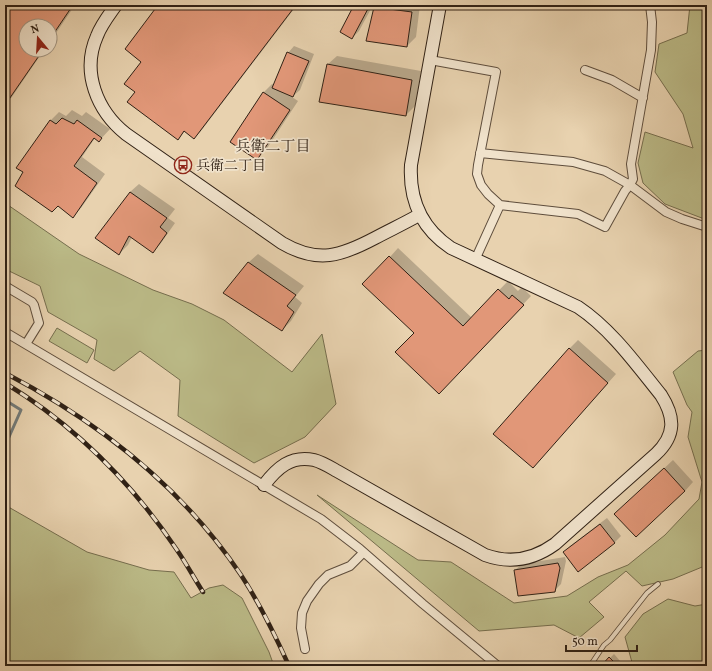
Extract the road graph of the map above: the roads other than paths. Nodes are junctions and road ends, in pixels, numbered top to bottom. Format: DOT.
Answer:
graph roads {
  1 [pos="116,5"];
  2 [pos="440,5"];
  3 [pos="650,5"];
  4 [pos="430,60"];
  5 [pos="585,70"];
  6 [pos="643,98"];
  7 [pos="480,153"];
  8 [pos="630,185"];
  9 [pos="500,205"];
  10 [pos="419,215"];
  11 [pos="707,228"];
  12 [pos="475,260"];
  13 [pos="5,286"];
  14 [pos="5,332"];
  15 [pos="26,344"];
  16 [pos="264,485"];
  17 [pos="363,553"];
  18 [pos="658,584"];
  19 [pos="305,648"];
  20 [pos="498,666"];
  21 [pos="590,666"];
  1 -- 10 [label="street"];
  2 -- 4 [label="street"];
  3 -- 6 [label="street"];
  4 -- 7 [label="street"];
  4 -- 10 [label="street"];
  5 -- 6 [label="street"];
  6 -- 8 [label="street"];
  7 -- 8 [label="street"];
  7 -- 9 [label="street"];
  8 -- 9 [label="street"];
  8 -- 11 [label="street"];
  9 -- 12 [label="street"];
  10 -- 12 [label="street"];
  12 -- 16 [label="street"];
  13 -- 15 [label="street"];
  14 -- 15 [label="street"];
  15 -- 16 [label="street"];
  16 -- 17 [label="street"];
  17 -- 19 [label="street"];
  17 -- 20 [label="street"];
  18 -- 21 [label="lane"];
}
